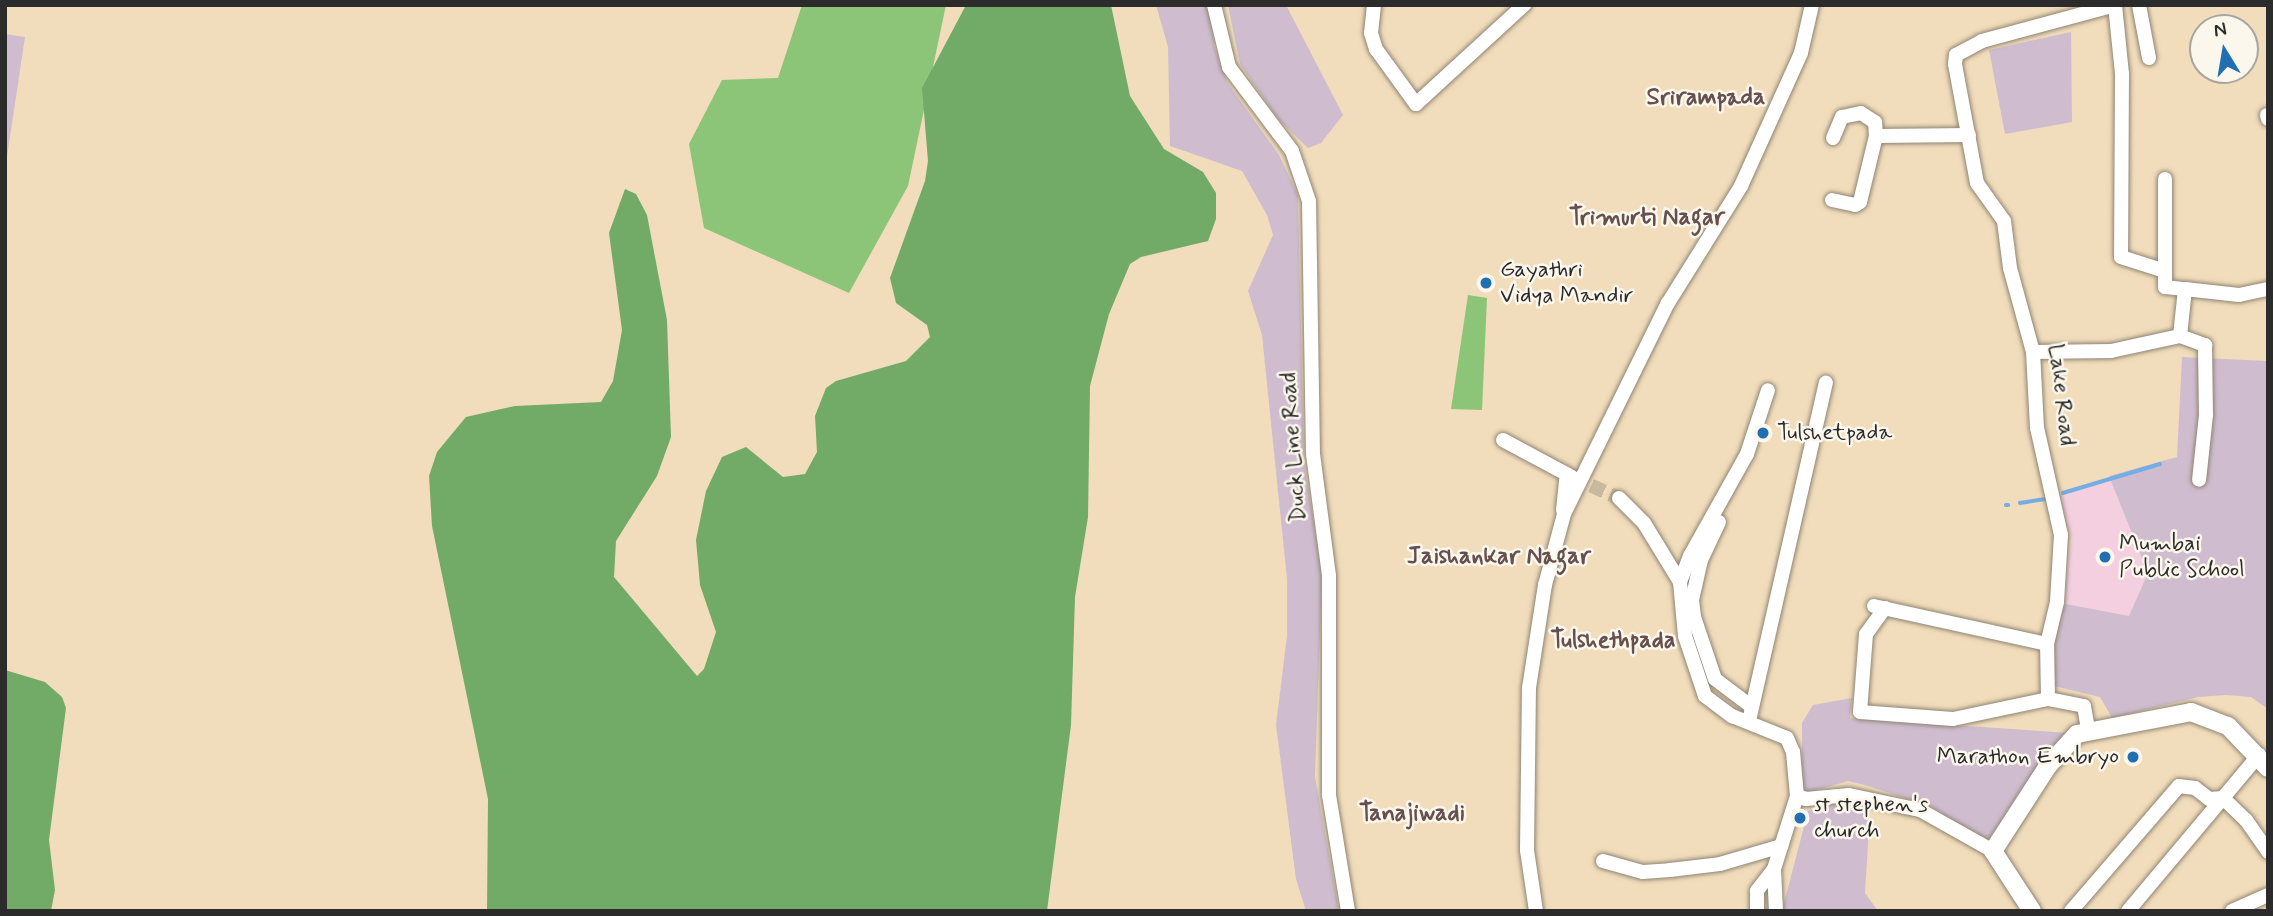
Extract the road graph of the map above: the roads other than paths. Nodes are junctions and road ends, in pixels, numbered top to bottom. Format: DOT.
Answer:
graph roads {
  1 [pos="1214,5"];
  2 [pos="1374,5"];
  3 [pos="1524,5"];
  4 [pos="1812,5"];
  5 [pos="2115,5"];
  6 [pos="2138,5"];
  7 [pos="2149,58"];
  8 [pos="1969,135"];
  9 [pos="1876,136"];
  10 [pos="1833,138"];
  11 [pos="2165,179"];
  12 [pos="1832,201"];
  13 [pos="2165,271"];
  14 [pos="2185,289"];
  15 [pos="2268,289"];
  16 [pos="2180,336"];
  17 [pos="2033,352"];
  18 [pos="1826,383"];
  19 [pos="1768,390"];
  20 [pos="1503,440"];
  21 [pos="2199,480"];
  22 [pos="1619,498"];
  23 [pos="1564,513"];
  24 [pos="1719,523"];
  25 [pos="1681,582"];
  26 [pos="2047,643"];
  27 [pos="2048,699"];
  28 [pos="1751,714"];
  29 [pos="2088,729"];
  30 [pos="2263,759"];
  31 [pos="1797,796"];
  32 [pos="2223,798"];
  33 [pos="1781,846"];
  34 [pos="1993,851"];
  35 [pos="2268,852"];
  36 [pos="1603,860"];
  37 [pos="1774,869"];
  38 [pos="2268,895"];
  39 [pos="1348,911"];
  40 [pos="1536,911"];
  41 [pos="1757,911"];
  42 [pos="1776,911"];
  43 [pos="2032,911"];
  44 [pos="2071,911"];
  45 [pos="2127,911"];
  46 [pos="2232,911"];
  1 -- 39 [label="street, Duck Line Road"];
  2 -- 3 [label="street"];
  4 -- 23 [label="street"];
  5 -- 8 [label="street, Lake Road"];
  5 -- 13 [label="street"];
  6 -- 7 [label="street"];
  8 -- 9 [label="street"];
  8 -- 17 [label="street, Lake Road"];
  9 -- 10 [label="street"];
  9 -- 12 [label="street"];
  11 -- 13 [label="street"];
  13 -- 14 [label="street"];
  14 -- 15 [label="street"];
  14 -- 16 [label="street"];
  16 -- 17 [label="street"];
  16 -- 21 [label="street"];
  17 -- 26 [label="street, Lake Road"];
  18 -- 28 [label="street"];
  19 -- 25 [label="street"];
  20 -- 23 [label="street"];
  22 -- 25 [label="street"];
  23 -- 40 [label="street"];
  24 -- 28 [label="street"];
  25 -- 28 [label="street"];
  26 -- 27 [label="street, Lake Road"];
  26 -- 27 [label="street"];
  27 -- 29 [label="street"];
  28 -- 31 [label="street"];
  29 -- 30 [label="street"];
  29 -- 34 [label="street"];
  30 -- 32 [label="street"];
  31 -- 33 [label="street"];
  31 -- 34 [label="street"];
  32 -- 35 [label="street"];
  32 -- 44 [label="street"];
  32 -- 45 [label="street"];
  33 -- 36 [label="street"];
  33 -- 37 [label="street"];
  34 -- 43 [label="street"];
  37 -- 41 [label="street"];
  37 -- 42 [label="street"];
  38 -- 46 [label="street"];
}
